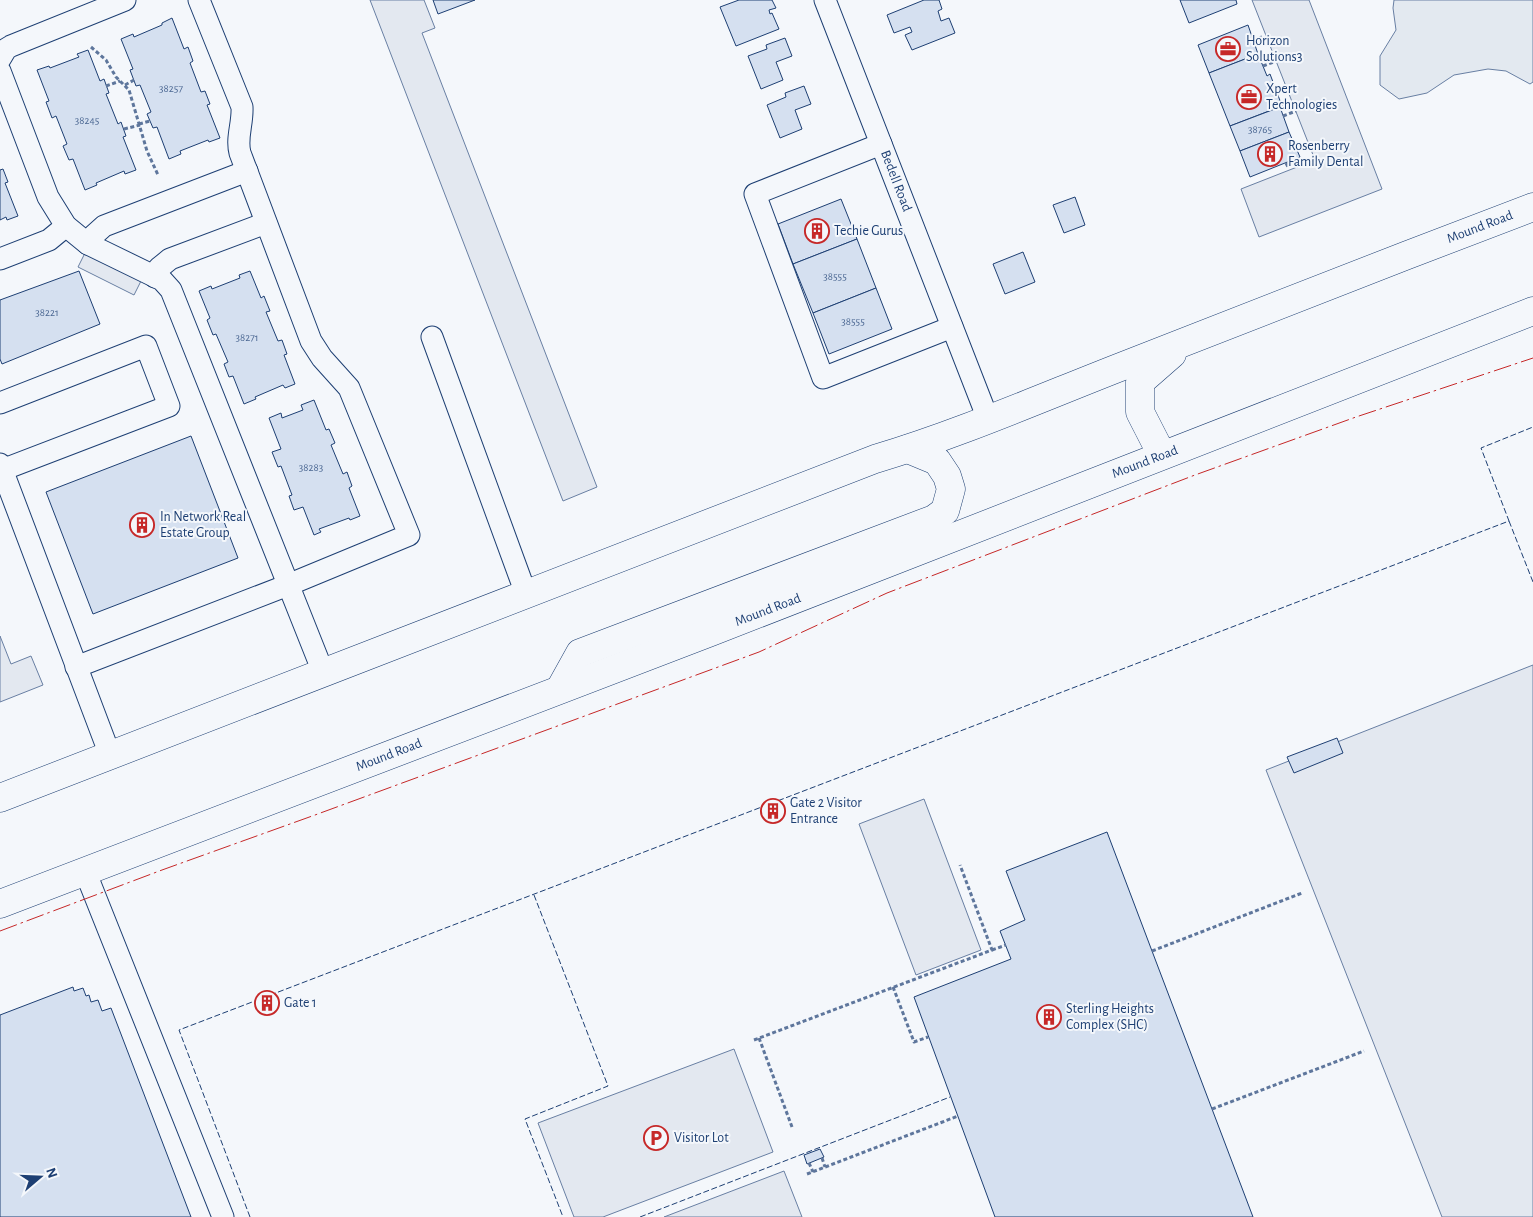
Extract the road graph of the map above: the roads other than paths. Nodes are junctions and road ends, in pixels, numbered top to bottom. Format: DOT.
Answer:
graph roads {
  1 [pos="125,0"];
  2 [pos="199,0"];
  3 [pos="825,0"];
  4 [pos="0,59"];
  5 [pos="0,71"];
  6 [pos="881,144"];
  7 [pos="247,172"];
  8 [pos="1533,207"];
  9 [pos="266,223"];
  10 [pos="66,226"];
  11 [pos="88,244"];
  12 [pos="0,259"];
  13 [pos="155,277"];
  14 [pos="1533,311"];
  15 [pos="952,327"];
  16 [pos="432,337"];
  17 [pos="1187,341"];
  18 [pos="0,403"];
  19 [pos="988,418"];
  20 [pos="908,449"];
  21 [pos="1162,455"];
  22 [pos="1,467"];
  23 [pos="288,585"];
  24 [pos="526,594"];
  25 [pos="76,667"];
  26 [pos="323,672"];
  27 [pos="560,689"];
  28 [pos="110,755"];
  29 [pos="0,798"];
  30 [pos="85,871"];
  31 [pos="0,904"];
  32 [pos="223,1217"];
  1 -- 4 [label="street"];
  2 -- 7 [label="street"];
  3 -- 6 [label="street, Bedell Road"];
  5 -- 10 [label="street"];
  6 -- 15 [label="street, Bedell Road"];
  6 -- 15 [label="street"];
  7 -- 9 [label="street"];
  7 -- 11 [label="street"];
  8 -- 17 [label="main road, Mound Road"];
  9 -- 13 [label="street"];
  9 -- 23 [label="street"];
  10 -- 11 [label="street"];
  10 -- 12 [label="street"];
  11 -- 13 [label="street"];
  13 -- 23 [label="street"];
  14 -- 21 [label="main road, Mound Road"];
  15 -- 19 [label="street, Bedell Road"];
  16 -- 24 [label="street"];
  17 -- 19 [label="main road, Mound Road"];
  17 -- 21 [label="main road"];
  18 -- 22 [label="street"];
  19 -- 20 [label="main road, Mound Road"];
  20 -- 24 [label="main road, Mound Road"];
  20 -- 27 [label="main road"];
  21 -- 27 [label="main road, Mound Road"];
  22 -- 25 [label="street"];
  23 -- 25 [label="street"];
  23 -- 26 [label="street"];
  24 -- 26 [label="main road, Mound Road"];
  25 -- 28 [label="street"];
  26 -- 28 [label="main road, Mound Road"];
  27 -- 30 [label="main road, Mound Road"];
  28 -- 29 [label="main road, Mound Road"];
  30 -- 31 [label="main road, Mound Road"];
  30 -- 32 [label="street"];
}
